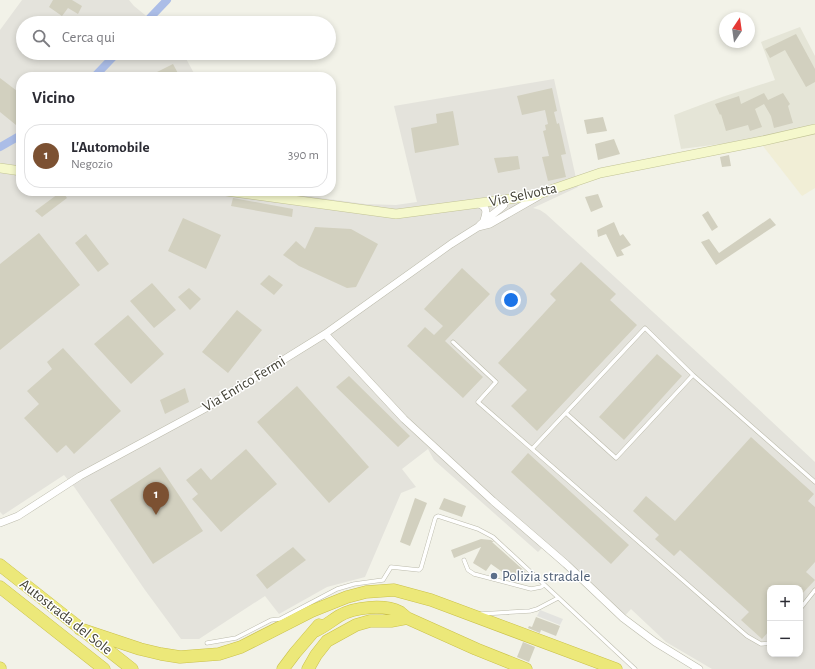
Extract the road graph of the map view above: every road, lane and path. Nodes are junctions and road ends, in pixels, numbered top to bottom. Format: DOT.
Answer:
graph roads {
  1 [pos="815,129"];
  2 [pos="0,168"];
  3 [pos="16,170"];
  4 [pos="545,192"];
  5 [pos="263,196"];
  6 [pos="504,200"];
  7 [pos="478,204"];
  8 [pos="505,216"];
  9 [pos="484,220"];
  10 [pos="478,228"];
  11 [pos="325,334"];
  12 [pos="453,342"];
  13 [pos="693,375"];
  14 [pos="566,413"];
  15 [pos="532,449"];
  16 [pos="815,482"];
  17 [pos="0,523"];
  18 [pos="464,560"];
  19 [pos="0,566"];
  20 [pos="544,585"];
  21 [pos="0,587"];
  22 [pos="815,590"];
  23 [pos="408,594"];
  24 [pos="558,598"];
  25 [pos="803,605"];
  26 [pos="471,615"];
  27 [pos="407,618"];
  28 [pos="80,629"];
  29 [pos="315,631"];
  30 [pos="208,643"];
  31 [pos="767,643"];
  32 [pos="104,669"];
  33 [pos="132,669"];
  34 [pos="283,669"];
  35 [pos="308,669"];
  36 [pos="526,669"];
  37 [pos="616,669"];
  38 [pos="635,669"];
  39 [pos="699,669"];
  1 -- 4 [label="street, Via Selvotta"];
  2 -- 3 [label="street"];
  4 -- 6 [label="street, Via Selvotta"];
  4 -- 8 [label="street, Via Enrico Fermi"];
  5 -- 7 [label="street, Via Selvotta"];
  6 -- 7 [label="street, Via Selvotta"];
  6 -- 8 [label="street"];
  6 -- 9 [label="street, Via Enrico Fermi"];
  7 -- 9 [label="street"];
  8 -- 10 [label="street, Via Enrico Fermi"];
  9 -- 10 [label="street, Via Enrico Fermi"];
  10 -- 11 [label="street, Via Enrico Fermi"];
  11 -- 17 [label="street, Via Enrico Fermi"];
  11 -- 39 [label="street"];
  12 -- 15 [label="lane"];
  13 -- 14 [label="lane"];
  13 -- 14 [label="lane"];
  13 -- 16 [label="lane"];
  14 -- 15 [label="lane"];
  15 -- 31 [label="lane"];
  18 -- 20 [label="lane"];
  19 -- 28 [label="highway, Autostrada del Sole"];
  20 -- 24 [label="lane"];
  20 -- 30 [label="lane"];
  21 -- 32 [label="highway, Autostrada del Sole"];
  22 -- 25 [label="lane"];
  23 -- 26 [label="highway"];
  23 -- 28 [label="highway"];
  23 -- 29 [label="highway"];
  24 -- 26 [label="lane"];
  24 -- 38 [label="lane"];
  26 -- 37 [label="highway"];
  27 -- 29 [label="highway"];
  27 -- 35 [label="highway"];
  27 -- 36 [label="highway"];
  28 -- 33 [label="highway, Autostrada del Sole"];
  29 -- 34 [label="highway"];
}
